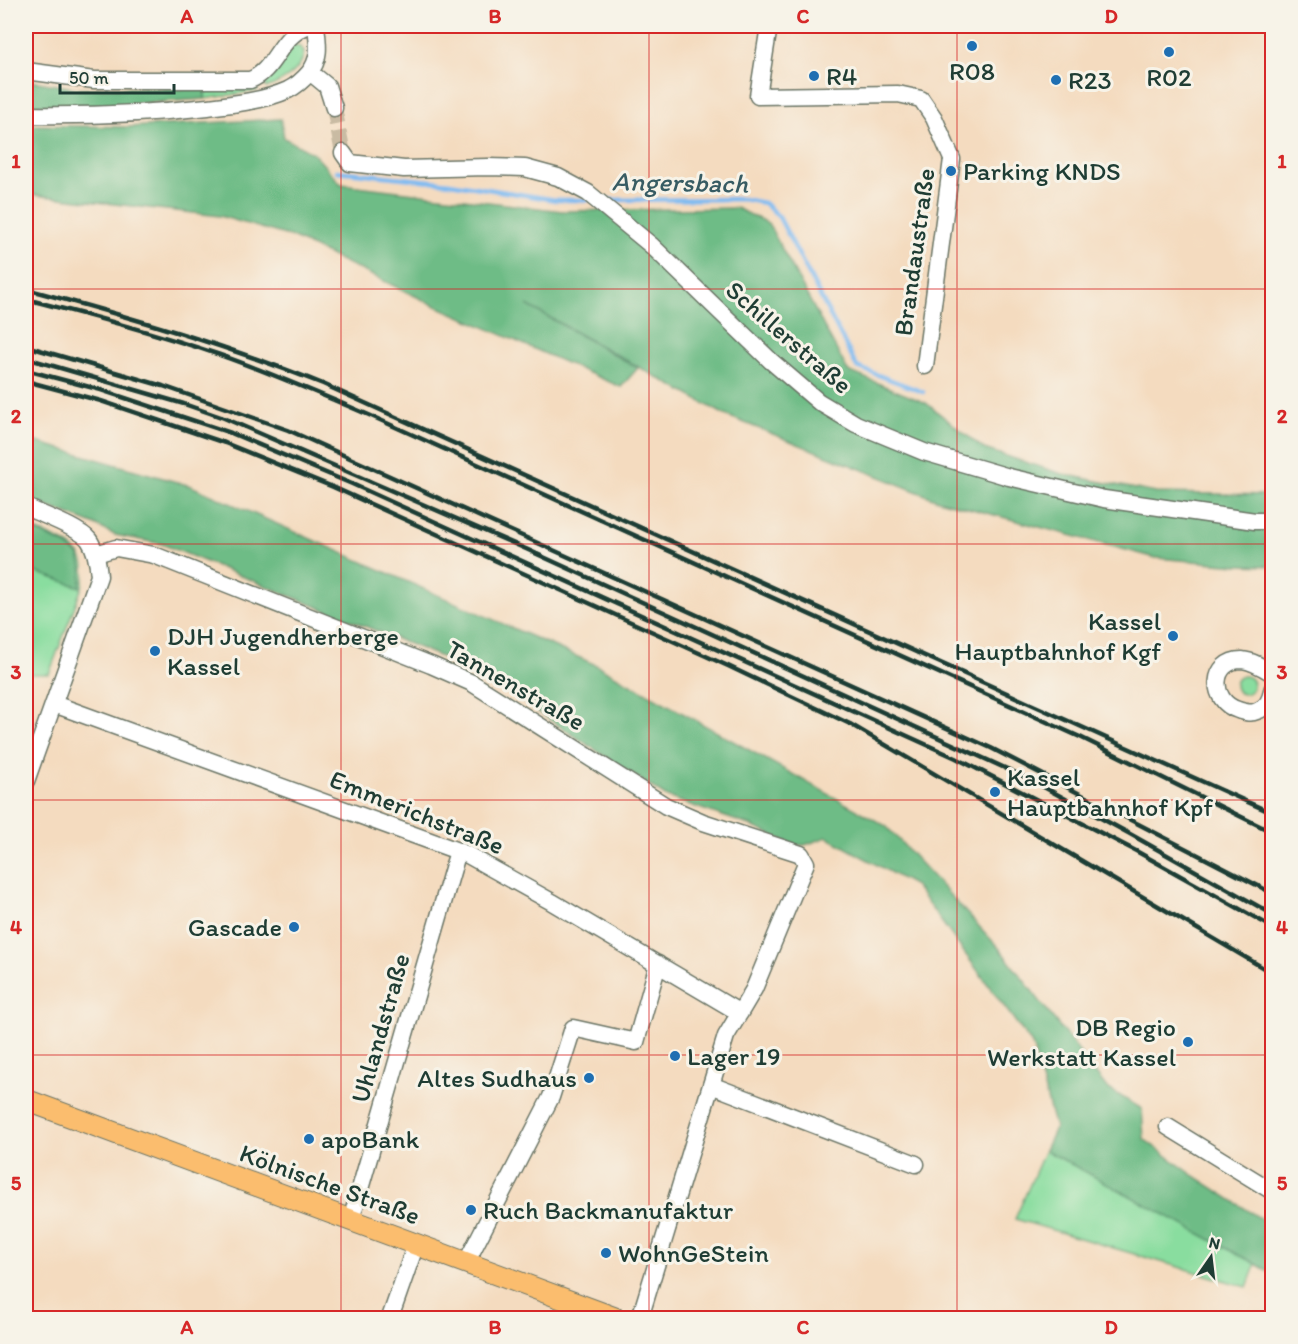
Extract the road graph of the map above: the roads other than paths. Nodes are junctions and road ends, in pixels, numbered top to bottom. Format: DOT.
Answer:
graph roads {
  1 [pos="307,26"];
  2 [pos="316,26"];
  3 [pos="769,26"];
  4 [pos="26,71"];
  5 [pos="310,72"];
  6 [pos="334,108"];
  7 [pos="26,115"];
  8 [pos="343,153"];
  9 [pos="924,366"];
  10 [pos="26,507"];
  11 [pos="1272,521"];
  12 [pos="96,554"];
  13 [pos="1268,670"];
  14 [pos="1272,685"];
  15 [pos="1272,690"];
  16 [pos="54,704"];
  17 [pos="26,781"];
  18 [pos="458,851"];
  19 [pos="658,964"];
  20 [pos="740,1013"];
  21 [pos="711,1085"];
  22 [pos="26,1100"];
  23 [pos="1168,1127"];
  24 [pos="916,1164"];
  25 [pos="1272,1191"];
  26 [pos="351,1220"];
  27 [pos="416,1244"];
  28 [pos="466,1263"];
  29 [pos="390,1318"];
  30 [pos="615,1318"];
  31 [pos="640,1318"];
  1 -- 4 [label="street"];
  2 -- 5 [label="street"];
  3 -- 9 [label="street, Brandaustraße"];
  5 -- 6 [label="street"];
  5 -- 7 [label="street"];
  8 -- 11 [label="street, Schillerstraße"];
  10 -- 12 [label="street"];
  12 -- 16 [label="street"];
  12 -- 20 [label="street, Tannenstraße"];
  13 -- 14 [label="street"];
  13 -- 15 [label="street"];
  16 -- 17 [label="street"];
  16 -- 18 [label="street, Emmerichstraße"];
  18 -- 19 [label="street, Emmerichstraße"];
  18 -- 26 [label="street, Uhlandstraße"];
  19 -- 20 [label="street, Emmerichstraße"];
  19 -- 28 [label="street"];
  20 -- 21 [label="street"];
  21 -- 24 [label="street"];
  21 -- 31 [label="street"];
  22 -- 26 [label="main road, Kölnische Straße"];
  23 -- 25 [label="street"];
  26 -- 27 [label="main road, Kölnische Straße"];
  27 -- 28 [label="main road, Kölnische Straße"];
  27 -- 29 [label="street"];
  28 -- 30 [label="main road, Kölnische Straße"];
}
